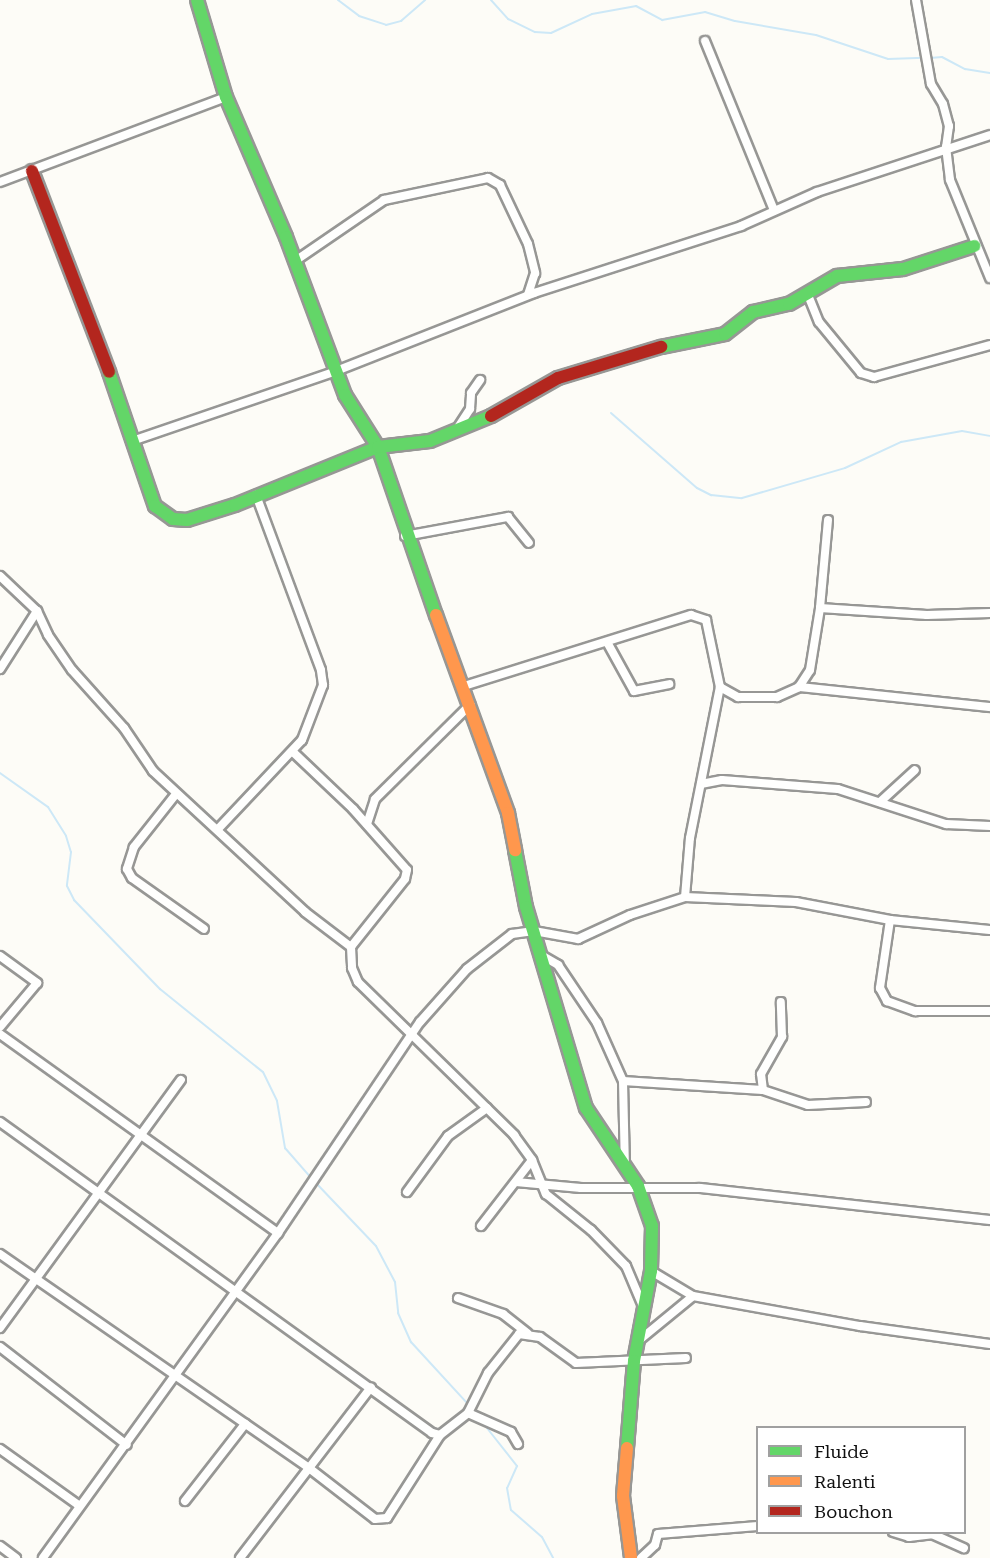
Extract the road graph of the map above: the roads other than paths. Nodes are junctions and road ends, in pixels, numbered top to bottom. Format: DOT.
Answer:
graph roads {
  1 [pos="197,0"];
  2 [pos="916,0"];
  3 [pos="705,41"];
  4 [pos="226,98"];
  5 [pos="990,135"];
  6 [pos="946,147"];
  7 [pos="32,171"];
  8 [pos="0,182"];
  9 [pos="774,210"];
  10 [pos="974,246"];
  11 [pos="296,261"];
  12 [pos="990,278"];
  13 [pos="528,295"];
  14 [pos="808,295"];
  15 [pos="990,345"];
  16 [pos="336,371"];
  17 [pos="480,380"];
  18 [pos="456,429"];
  19 [pos="135,440"];
  20 [pos="378,447"];
  21 [pos="256,495"];
  22 [pos="828,520"];
  23 [pos="405,536"];
  24 [pos="529,543"];
  25 [pos="0,576"];
  26 [pos="820,608"];
  27 [pos="37,611"];
  28 [pos="990,613"];
  29 [pos="608,642"];
  30 [pos="0,669"];
  31 [pos="669,684"];
  32 [pos="464,686"];
  33 [pos="720,687"];
  34 [pos="799,687"];
  35 [pos="470,705"];
  36 [pos="990,707"];
  37 [pos="293,752"];
  38 [pos="915,770"];
  39 [pos="700,784"];
  40 [pos="176,794"];
  41 [pos="880,802"];
  42 [pos="367,824"];
  43 [pos="990,825"];
  44 [pos="218,829"];
  45 [pos="685,897"];
  46 [pos="890,920"];
  47 [pos="204,929"];
  48 [pos="990,930"];
  49 [pos="534,931"];
  50 [pos="351,947"];
  51 [pos="541,955"];
  52 [pos="0,956"];
  53 [pos="781,1002"];
  54 [pos="990,1011"];
  55 [pos="0,1027"];
  56 [pos="0,1034"];
  57 [pos="410,1036"];
  58 [pos="181,1080"];
  59 [pos="623,1081"];
  60 [pos="763,1090"];
  61 [pos="866,1102"];
  62 [pos="487,1108"];
  63 [pos="0,1122"];
  64 [pos="140,1134"];
  65 [pos="532,1160"];
  66 [pos="625,1168"];
  67 [pos="516,1182"];
  68 [pos="541,1183"];
  69 [pos="638,1186"];
  70 [pos="99,1192"];
  71 [pos="407,1192"];
  72 [pos="990,1220"];
  73 [pos="481,1226"];
  74 [pos="278,1233"];
  75 [pos="0,1254"];
  76 [pos="651,1271"];
  77 [pos="35,1279"];
  78 [pos="234,1289"];
  79 [pos="693,1296"];
  80 [pos="458,1298"];
  81 [pos="644,1306"];
  82 [pos="0,1328"];
  83 [pos="527,1333"];
  84 [pos="637,1342"];
  85 [pos="990,1344"];
  86 [pos="0,1347"];
  87 [pos="686,1358"];
  88 [pos="634,1361"];
  89 [pos="175,1377"];
  90 [pos="371,1387"];
  91 [pos="468,1413"];
  92 [pos="245,1424"];
  93 [pos="441,1435"];
  94 [pos="518,1444"];
  95 [pos="127,1445"];
  96 [pos="0,1449"];
  97 [pos="309,1468"];
  98 [pos="185,1501"];
  99 [pos="80,1506"];
  100 [pos="756,1526"];
  101 [pos="895,1534"];
  102 [pos="932,1534"];
  103 [pos="932,1534"];
  104 [pos="0,1546"];
  105 [pos="964,1548"];
  106 [pos="16,1558"];
  107 [pos="43,1558"];
  108 [pos="240,1558"];
  109 [pos="631,1558"];
  110 [pos="641,1558"];
  1 -- 4 [label="street"];
  2 -- 6 [label="street"];
  3 -- 9 [label="street"];
  4 -- 7 [label="street"];
  4 -- 11 [label="street"];
  5 -- 6 [label="street"];
  6 -- 9 [label="street"];
  6 -- 10 [label="street"];
  7 -- 8 [label="street"];
  7 -- 19 [label="street"];
  9 -- 13 [label="street"];
  10 -- 12 [label="street"];
  10 -- 14 [label="street"];
  11 -- 13 [label="street"];
  11 -- 16 [label="street"];
  13 -- 16 [label="street"];
  14 -- 15 [label="street"];
  14 -- 18 [label="street"];
  16 -- 19 [label="street"];
  16 -- 20 [label="street"];
  17 -- 18 [label="street"];
  18 -- 20 [label="street"];
  19 -- 21 [label="street"];
  20 -- 21 [label="street"];
  20 -- 23 [label="street"];
  21 -- 37 [label="street"];
  22 -- 26 [label="street"];
  23 -- 24 [label="street"];
  23 -- 32 [label="street"];
  25 -- 27 [label="street"];
  26 -- 28 [label="street"];
  26 -- 34 [label="street"];
  27 -- 30 [label="street"];
  27 -- 40 [label="street"];
  29 -- 31 [label="street"];
  29 -- 32 [label="street"];
  29 -- 33 [label="street"];
  32 -- 35 [label="street"];
  33 -- 34 [label="street"];
  33 -- 39 [label="street"];
  34 -- 36 [label="street"];
  35 -- 42 [label="street"];
  35 -- 49 [label="street"];
  37 -- 42 [label="street"];
  37 -- 44 [label="street"];
  38 -- 41 [label="street"];
  39 -- 41 [label="street"];
  39 -- 45 [label="street"];
  40 -- 44 [label="street"];
  40 -- 47 [label="street"];
  41 -- 43 [label="street"];
  42 -- 50 [label="street"];
  44 -- 50 [label="street"];
  45 -- 46 [label="street"];
  45 -- 49 [label="street"];
  46 -- 48 [label="street"];
  46 -- 54 [label="street"];
  49 -- 51 [label="street"];
  49 -- 57 [label="street"];
  50 -- 57 [label="street"];
  51 -- 59 [label="street"];
  51 -- 66 [label="street"];
  52 -- 55 [label="street"];
  53 -- 60 [label="street"];
  56 -- 64 [label="street"];
  57 -- 62 [label="street"];
  57 -- 74 [label="street"];
  58 -- 64 [label="street"];
  59 -- 60 [label="street"];
  59 -- 66 [label="street"];
  60 -- 61 [label="street"];
  62 -- 65 [label="street"];
  62 -- 71 [label="street"];
  63 -- 70 [label="street"];
  64 -- 70 [label="street"];
  64 -- 74 [label="street"];
  65 -- 67 [label="street"];
  65 -- 68 [label="street"];
  66 -- 69 [label="street"];
  67 -- 68 [label="street"];
  67 -- 73 [label="street"];
  68 -- 69 [label="street"];
  68 -- 81 [label="street"];
  69 -- 72 [label="street"];
  69 -- 76 [label="street"];
  70 -- 77 [label="street"];
  70 -- 78 [label="street"];
  74 -- 78 [label="street"];
  75 -- 77 [label="street"];
  76 -- 79 [label="street"];
  76 -- 81 [label="street"];
  77 -- 82 [label="street"];
  77 -- 89 [label="street"];
  78 -- 89 [label="street"];
  78 -- 90 [label="street"];
  79 -- 84 [label="street"];
  79 -- 85 [label="street"];
  80 -- 83 [label="street"];
  81 -- 84 [label="street"];
  83 -- 88 [label="street"];
  83 -- 91 [label="street"];
  84 -- 88 [label="street"];
  86 -- 95 [label="street"];
  87 -- 88 [label="street"];
  88 -- 109 [label="street"];
  89 -- 92 [label="street"];
  89 -- 95 [label="street"];
  90 -- 93 [label="street"];
  90 -- 97 [label="street"];
  91 -- 93 [label="street"];
  91 -- 94 [label="street"];
  92 -- 97 [label="street"];
  92 -- 98 [label="street"];
  93 -- 97 [label="street"];
  95 -- 99 [label="street"];
  96 -- 99 [label="street"];
  97 -- 108 [label="street"];
  99 -- 107 [label="street"];
  100 -- 110 [label="street"];
  101 -- 102 [label="street"];
  103 -- 105 [label="street"];
  104 -- 106 [label="street"];
}
